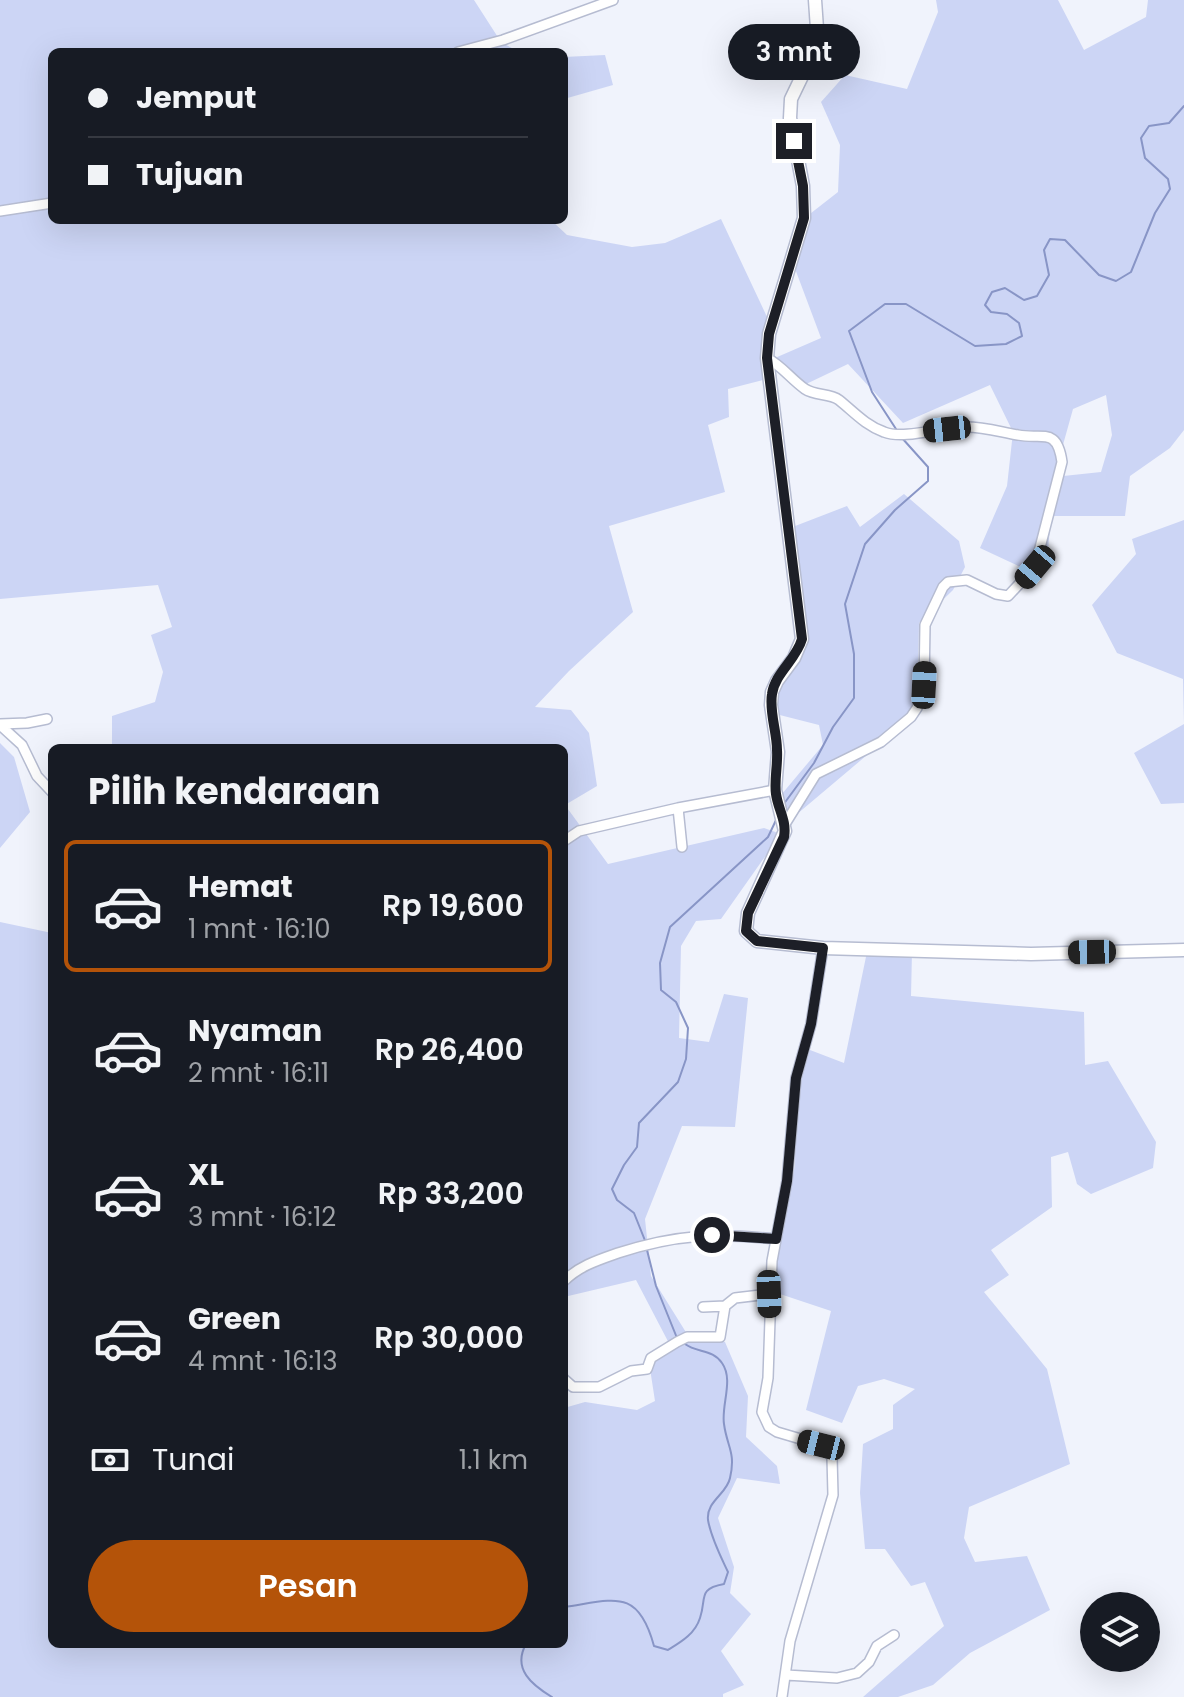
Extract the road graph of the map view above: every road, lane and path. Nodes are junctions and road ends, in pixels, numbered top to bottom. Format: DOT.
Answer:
graph roads {
  1 [pos="613,0"];
  2 [pos="815,0"];
  3 [pos="594,4"];
  4 [pos="473,48"];
  5 [pos="48,204"];
  6 [pos="0,211"];
  7 [pos="767,358"];
  8 [pos="47,719"];
  9 [pos="0,724"];
  10 [pos="48,788"];
  11 [pos="776,796"];
  12 [pos="678,808"];
  13 [pos="784,822"];
  14 [pos="568,838"];
  15 [pos="682,847"];
  16 [pos="823,948"];
  17 [pos="1184,950"];
  18 [pos="776,1239"];
  19 [pos="568,1277"];
  20 [pos="769,1294"];
  21 [pos="725,1306"];
  22 [pos="703,1307"];
  23 [pos="568,1383"];
  24 [pos="894,1635"];
  25 [pos="786,1675"];
  26 [pos="782,1697"];
  1 -- 3 [label="street"];
  2 -- 7 [label="main road"];
  3 -- 4 [label="street"];
  5 -- 6 [label="street"];
  7 -- 11 [label="main road"];
  7 -- 13 [label="street"];
  8 -- 9 [label="street"];
  9 -- 10 [label="street"];
  11 -- 12 [label="street"];
  11 -- 13 [label="main road"];
  12 -- 14 [label="street"];
  12 -- 15 [label="street"];
  13 -- 16 [label="main road"];
  16 -- 17 [label="main road"];
  16 -- 18 [label="street"];
  18 -- 19 [label="street"];
  18 -- 20 [label="street"];
  20 -- 21 [label="street"];
  20 -- 25 [label="street"];
  21 -- 22 [label="street"];
  21 -- 23 [label="street"];
  24 -- 25 [label="street"];
  25 -- 26 [label="street"];
}
